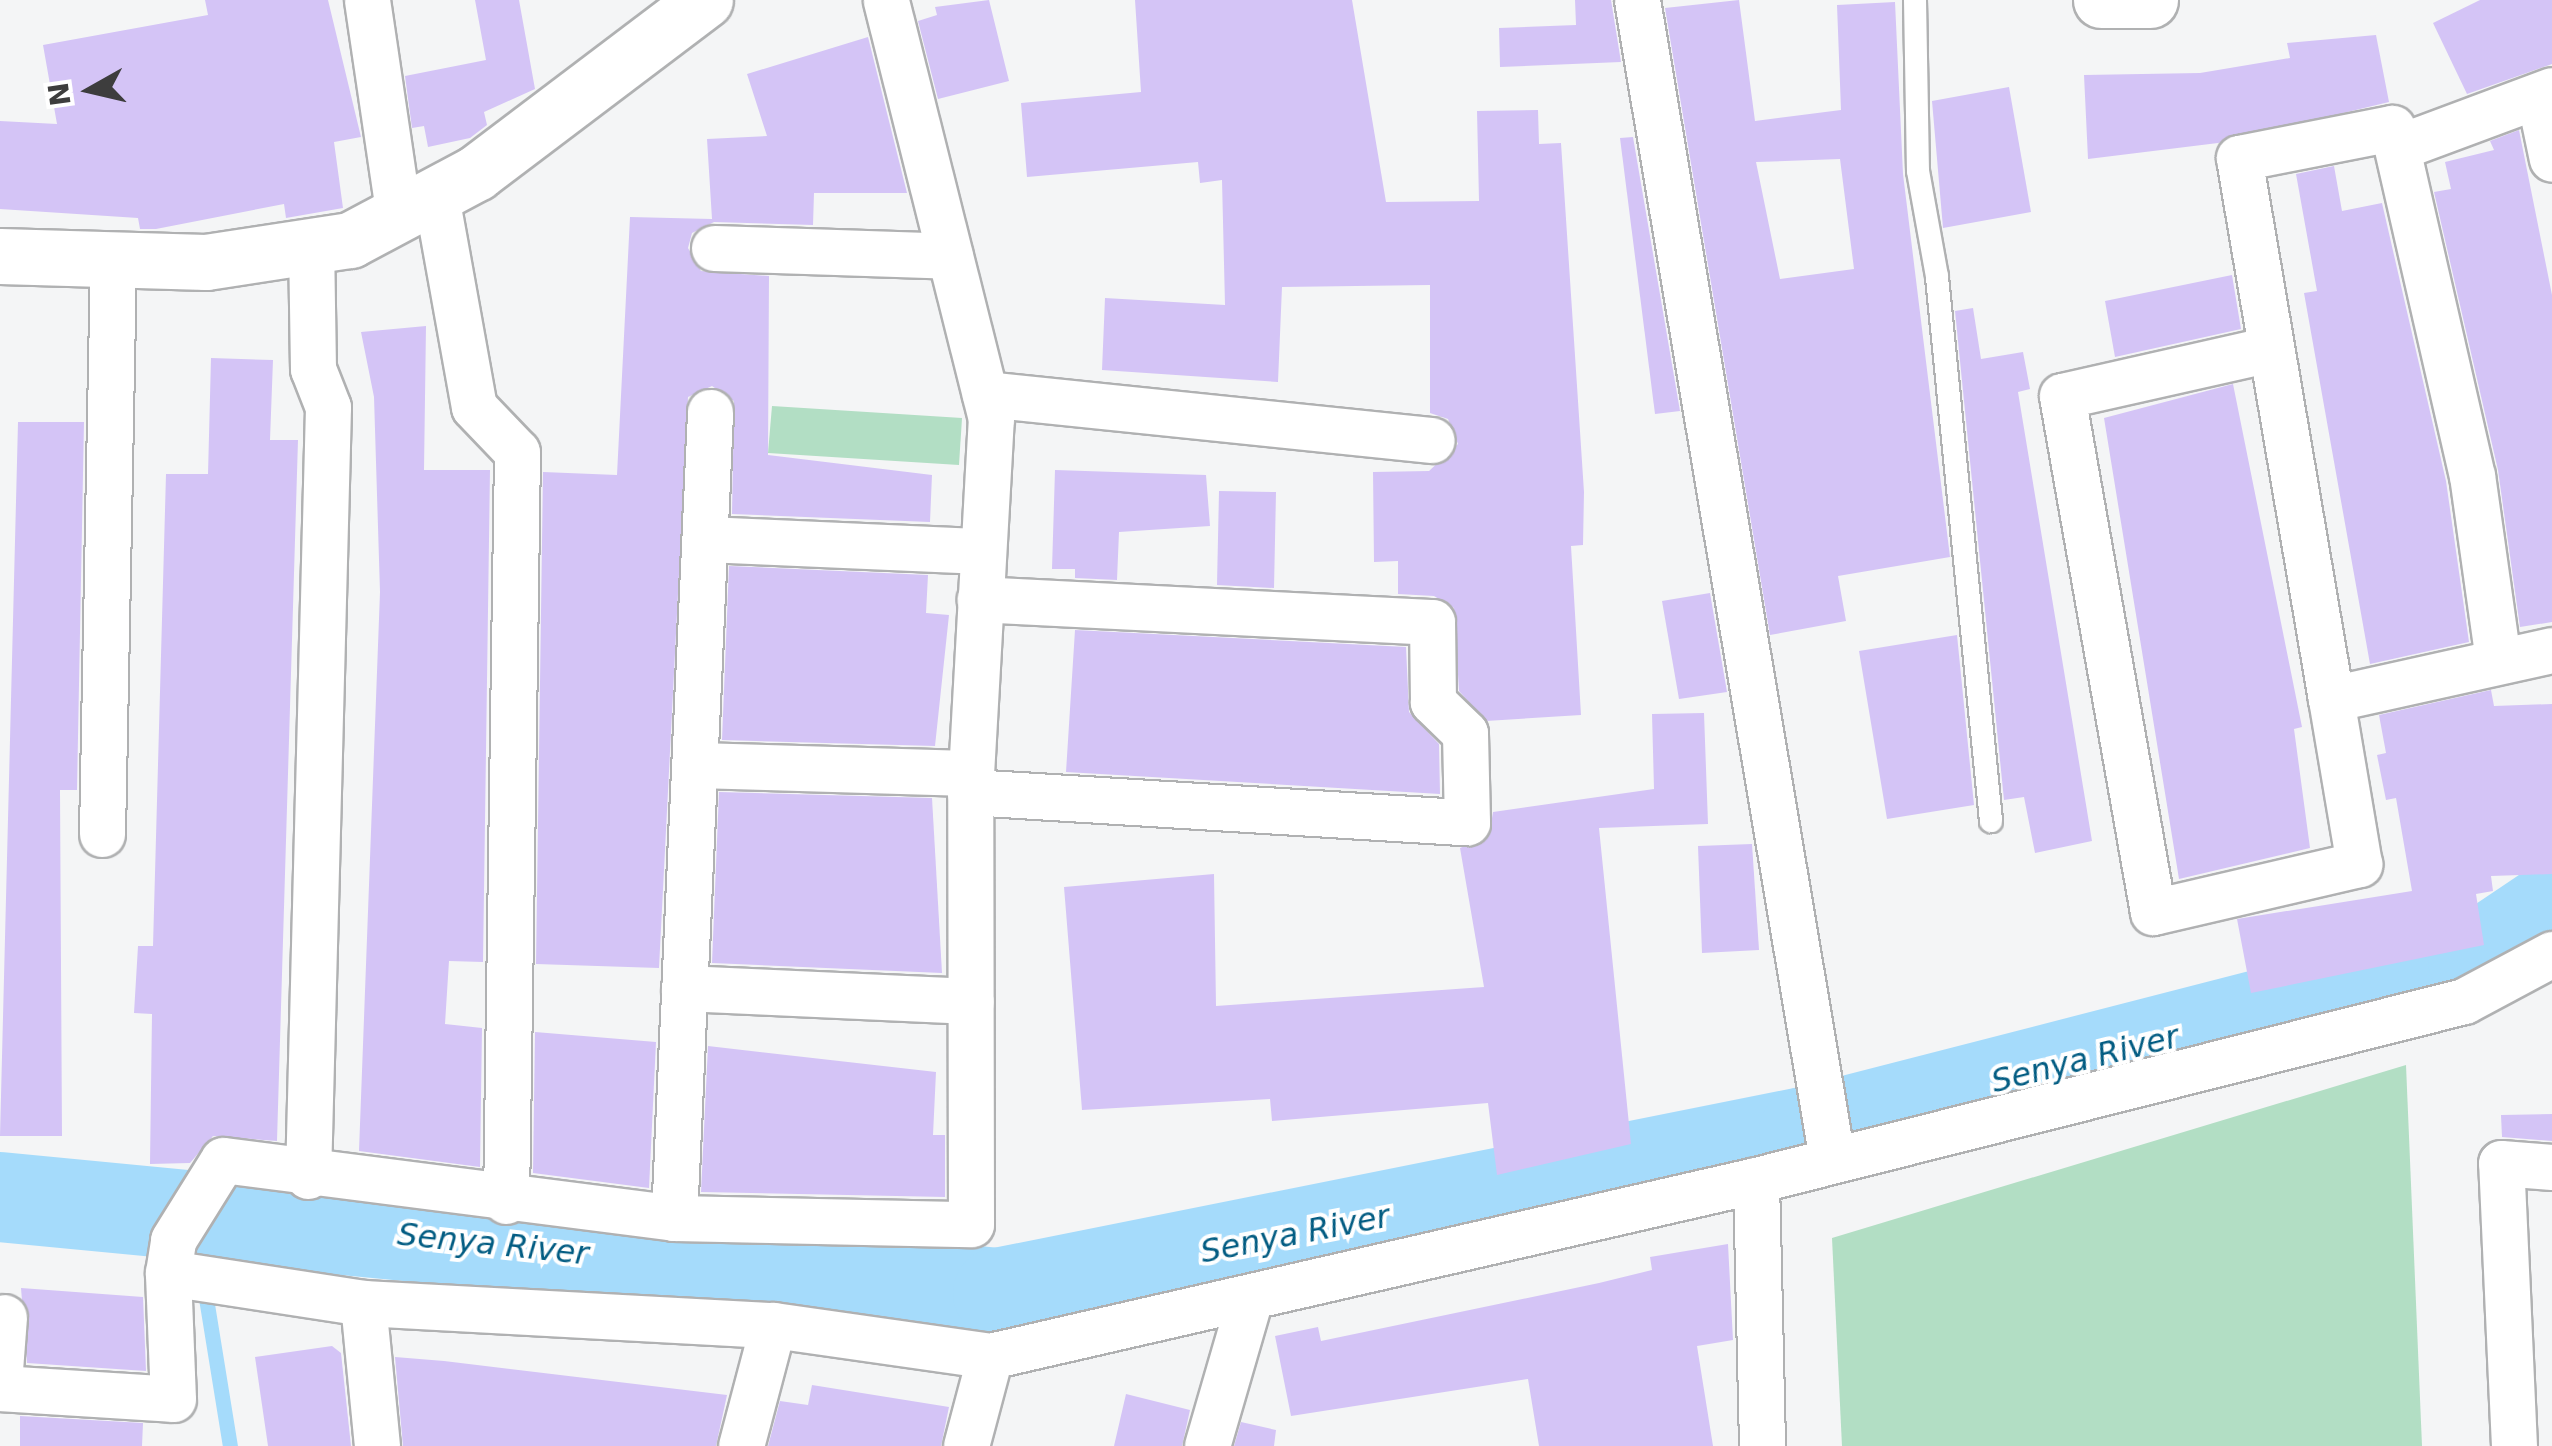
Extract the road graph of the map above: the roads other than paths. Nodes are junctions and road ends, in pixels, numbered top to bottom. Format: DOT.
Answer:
graph roads {
  1 [pos="367,0"];
  2 [pos="886,0"];
  3 [pos="1637,0"];
  4 [pos="1916,0"];
  5 [pos="2101,0"];
  6 [pos="2150,0"];
  7 [pos="689,6"];
  8 [pos="2546,94"];
  9 [pos="2399,146"];
  10 [pos="2552,159"];
  11 [pos="418,207"];
  12 [pos="311,248"];
  13 [pos="714,248"];
  14 [pos="0,256"];
  15 [pos="950,256"];
  16 [pos="113,262"];
  17 [pos="2266,350"];
  18 [pos="985,394"];
  19 [pos="710,412"];
  20 [pos="1432,440"];
  21 [pos="704,539"];
  22 [pos="983,551"];
  23 [pos="980,599"];
  24 [pos="2552,650"];
  25 [pos="2498,660"];
  26 [pos="2332,699"];
  27 [pos="695,764"];
  28 [pos="971,783"];
  29 [pos="1991,821"];
  30 [pos="102,834"];
  31 [pos="2552,954"];
  32 [pos="684,988"];
  33 [pos="971,1001"];
  34 [pos="1832,1159"];
  35 [pos="2552,1167"];
  36 [pos="308,1176"];
  37 [pos="1756,1180"];
  38 [pos="506,1201"];
  39 [pos="674,1218"];
  40 [pos="173,1263"];
  41 [pos="1249,1301"];
  42 [pos="363,1303"];
  43 [pos="4,1317"];
  44 [pos="774,1325"];
  45 [pos="990,1356"];
  46 [pos="0,1370"];
  47 [pos="0,1388"];
  48 [pos="377,1446"];
  49 [pos="741,1446"];
  50 [pos="966,1446"];
  51 [pos="1208,1446"];
  52 [pos="1762,1446"];
  53 [pos="2514,1446"];
  1 -- 11 [label="street"];
  2 -- 15 [label="street"];
  3 -- 34 [label="street"];
  4 -- 29 [label="lane"];
  5 -- 6 [label="street"];
  7 -- 11 [label="street"];
  8 -- 9 [label="street"];
  8 -- 10 [label="street"];
  9 -- 17 [label="street"];
  9 -- 25 [label="street"];
  11 -- 12 [label="street"];
  11 -- 38 [label="street"];
  12 -- 16 [label="street"];
  12 -- 36 [label="street"];
  13 -- 15 [label="street"];
  14 -- 16 [label="street"];
  15 -- 18 [label="street"];
  16 -- 30 [label="street"];
  17 -- 26 [label="street"];
  17 -- 26 [label="street"];
  18 -- 20 [label="street"];
  18 -- 22 [label="street"];
  19 -- 21 [label="street"];
  21 -- 22 [label="street"];
  21 -- 27 [label="street"];
  22 -- 23 [label="street"];
  23 -- 28 [label="street"];
  23 -- 28 [label="street"];
  24 -- 25 [label="street"];
  25 -- 26 [label="street"];
  27 -- 28 [label="street"];
  27 -- 32 [label="street"];
  28 -- 33 [label="street"];
  31 -- 34 [label="street"];
  32 -- 33 [label="street"];
  32 -- 39 [label="street"];
  33 -- 39 [label="street"];
  34 -- 37 [label="street"];
  35 -- 53 [label="street"];
  36 -- 38 [label="street"];
  36 -- 40 [label="street"];
  37 -- 41 [label="street"];
  37 -- 52 [label="street"];
  38 -- 39 [label="street"];
  40 -- 42 [label="street"];
  40 -- 47 [label="street"];
  41 -- 45 [label="street"];
  41 -- 51 [label="street"];
  42 -- 44 [label="street"];
  42 -- 48 [label="street"];
  43 -- 46 [label="street"];
  44 -- 45 [label="street"];
  44 -- 49 [label="street"];
  45 -- 50 [label="street"];
}
